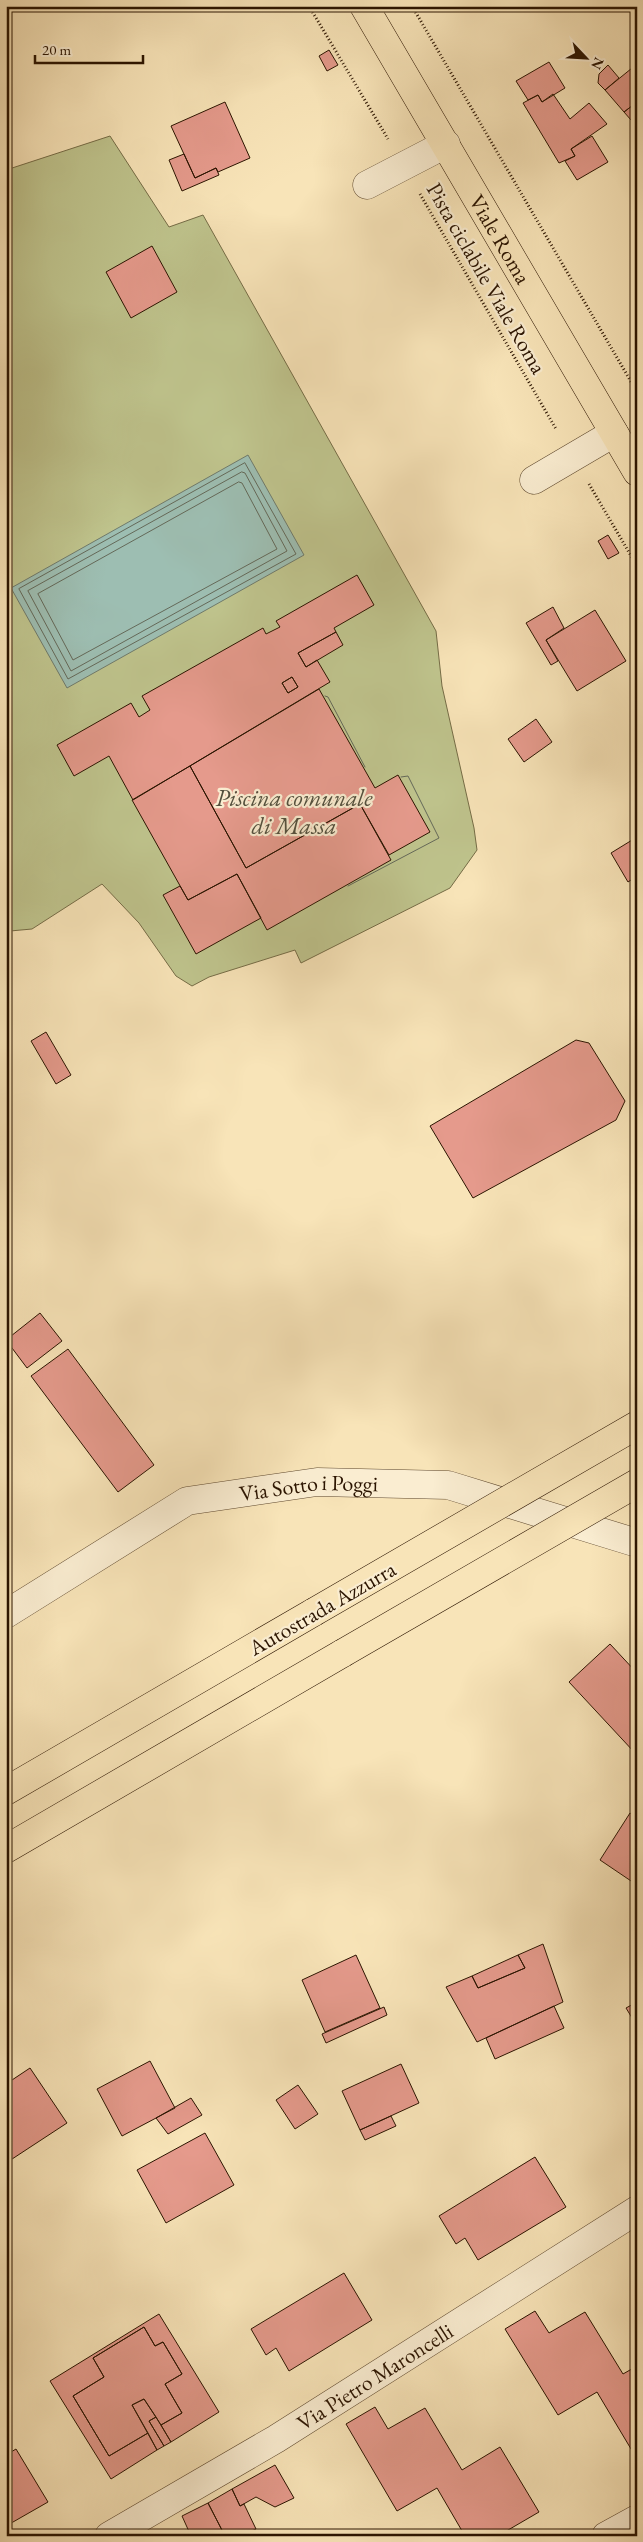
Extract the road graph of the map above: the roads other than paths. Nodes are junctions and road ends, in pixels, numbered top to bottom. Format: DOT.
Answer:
graph roads {
  1 [pos="364,6"];
  2 [pos="446,144"];
  3 [pos="367,185"];
  4 [pos="614,434"];
  5 [pos="637,472"];
  6 [pos="534,480"];
  7 [pos="637,1425"];
  8 [pos="637,1483"];
  9 [pos="637,1543"];
  10 [pos="6,1614"];
  11 [pos="6,1791"];
  12 [pos="6,1849"];
  13 [pos="636,2213"];
  14 [pos="637,2519"];
  15 [pos="109,2536"];
  16 [pos="606,2536"];
  1 -- 2 [label="main road, Viale Roma"];
  2 -- 3 [label="street"];
  2 -- 4 [label="main road, Viale Roma"];
  4 -- 5 [label="main road, Viale Roma"];
  4 -- 6 [label="street"];
  7 -- 11 [label="main road, Autostrada Azzurra, bridge"];
  8 -- 12 [label="main road, bridge"];
  9 -- 10 [label="street, Via Sotto i Poggi"];
  13 -- 15 [label="street, Via Pietro Maroncelli"];
  14 -- 16 [label="street"];
}
